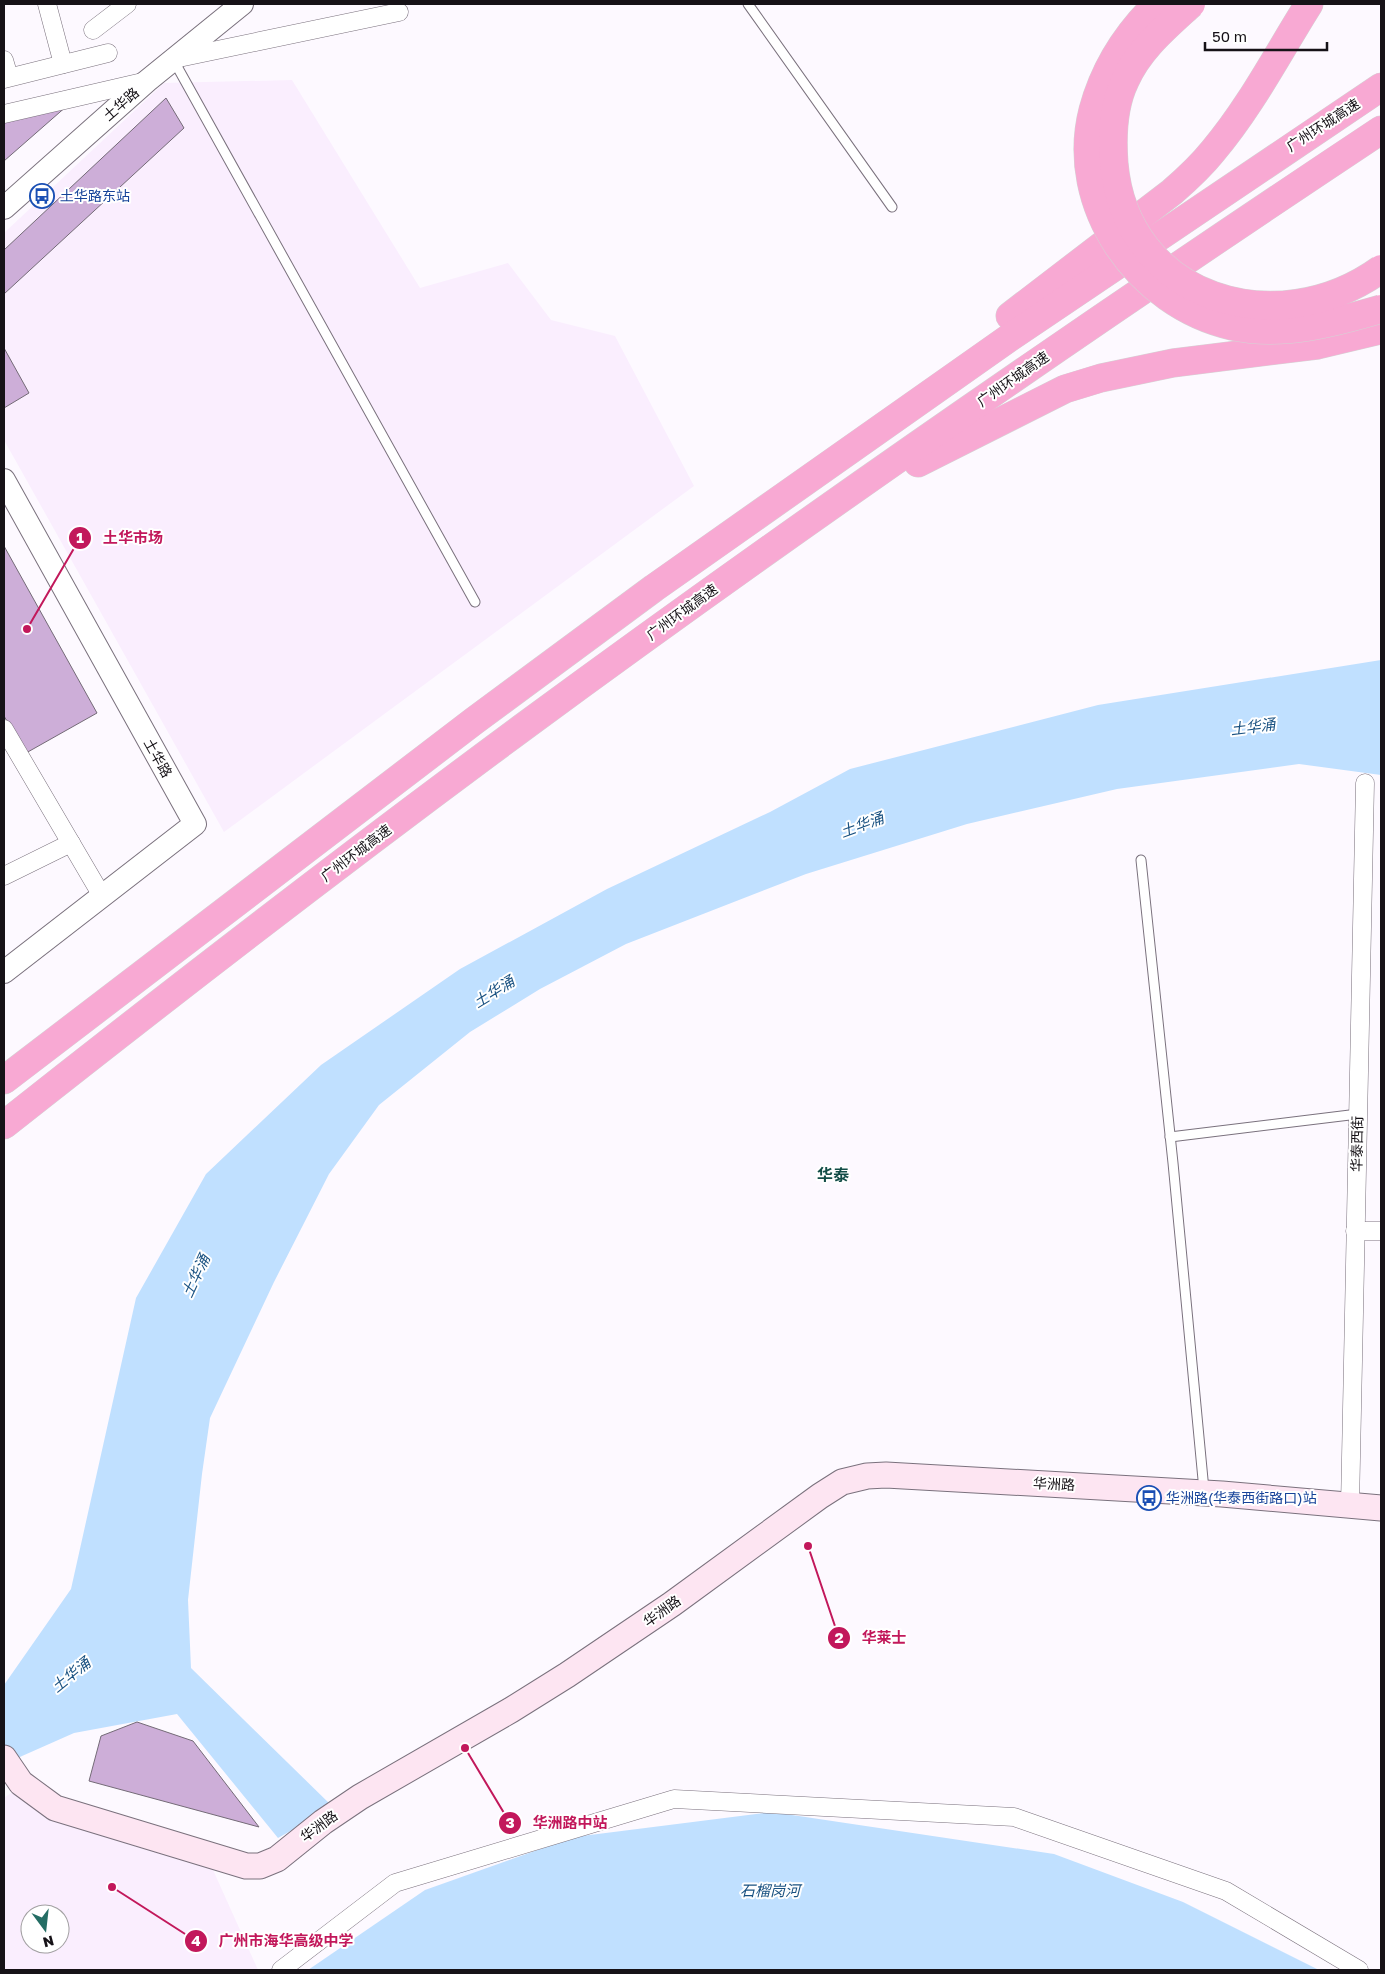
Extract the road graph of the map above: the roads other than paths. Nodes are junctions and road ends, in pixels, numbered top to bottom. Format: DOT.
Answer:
graph roads {
  1 [pos="48,4"];
  2 [pos="127,4"];
  3 [pos="242,4"];
  4 [pos="748,4"];
  5 [pos="1157,4"];
  6 [pos="1190,4"];
  7 [pos="1309,4"];
  8 [pos="399,12"];
  9 [pos="101,18"];
  10 [pos="108,54"];
  11 [pos="4,60"];
  12 [pos="173,60"];
  13 [pos="63,64"];
  14 [pos="6,78"];
  15 [pos="147,81"];
  16 [pos="1381,87"];
  17 [pos="4,114"];
  18 [pos="1381,130"];
  19 [pos="892,207"];
  20 [pos="4,208"];
  21 [pos="1381,269"];
  22 [pos="1381,309"];
  23 [pos="1381,330"];
  24 [pos="4,480"];
  25 [pos="654,588"];
  26 [pos="476,602"];
  27 [pos="686,609"];
  28 [pos="4,729"];
  29 [pos="1365,783"];
  30 [pos="71,843"];
  31 [pos="1141,860"];
  32 [pos="4,876"];
  33 [pos="102,896"];
  34 [pos="4,972"];
  35 [pos="4,1080"];
  36 [pos="1358,1114"];
  37 [pos="4,1124"];
  38 [pos="1170,1137"];
  39 [pos="1355,1230"];
  40 [pos="1381,1231"];
  41 [pos="1204,1493"];
  42 [pos="1350,1506"];
  43 [pos="1381,1508"];
  44 [pos="8,1770"];
  45 [pos="281,1970"];
  46 [pos="1359,1970"];
  1 -- 13 [label="street"];
  2 -- 9 [label="street"];
  3 -- 12 [label="street, 土华路"];
  4 -- 19 [label="lane"];
  5 -- 22 [label="highway, bridge"];
  6 -- 21 [label="highway, bridge"];
  7 -- 25 [label="highway"];
  8 -- 12 [label="street"];
  10 -- 13 [label="street"];
  11 -- 14 [label="street"];
  12 -- 15 [label="street, 土华路"];
  12 -- 26 [label="lane"];
  13 -- 14 [label="street"];
  15 -- 17 [label="street"];
  15 -- 20 [label="street, 土华路"];
  16 -- 25 [label="highway, 广州环城高速"];
  18 -- 27 [label="highway, 广州环城高速"];
  23 -- 27 [label="highway"];
  24 -- 33 [label="street, 土华路"];
  25 -- 35 [label="highway, 广州环城高速"];
  27 -- 37 [label="highway, 广州环城高速"];
  28 -- 30 [label="street"];
  29 -- 36 [label="street, 华泰西街"];
  30 -- 32 [label="street"];
  30 -- 33 [label="street"];
  31 -- 38 [label="lane"];
  33 -- 34 [label="street, 土华路"];
  36 -- 38 [label="lane"];
  36 -- 39 [label="street, 华泰西街"];
  38 -- 41 [label="lane"];
  39 -- 40 [label="street"];
  39 -- 42 [label="street, 华泰西街"];
  41 -- 42 [label="main road, 华洲路"];
  41 -- 44 [label="main road, 华洲路"];
  42 -- 43 [label="main road, 华洲路"];
  45 -- 46 [label="street"];
}
